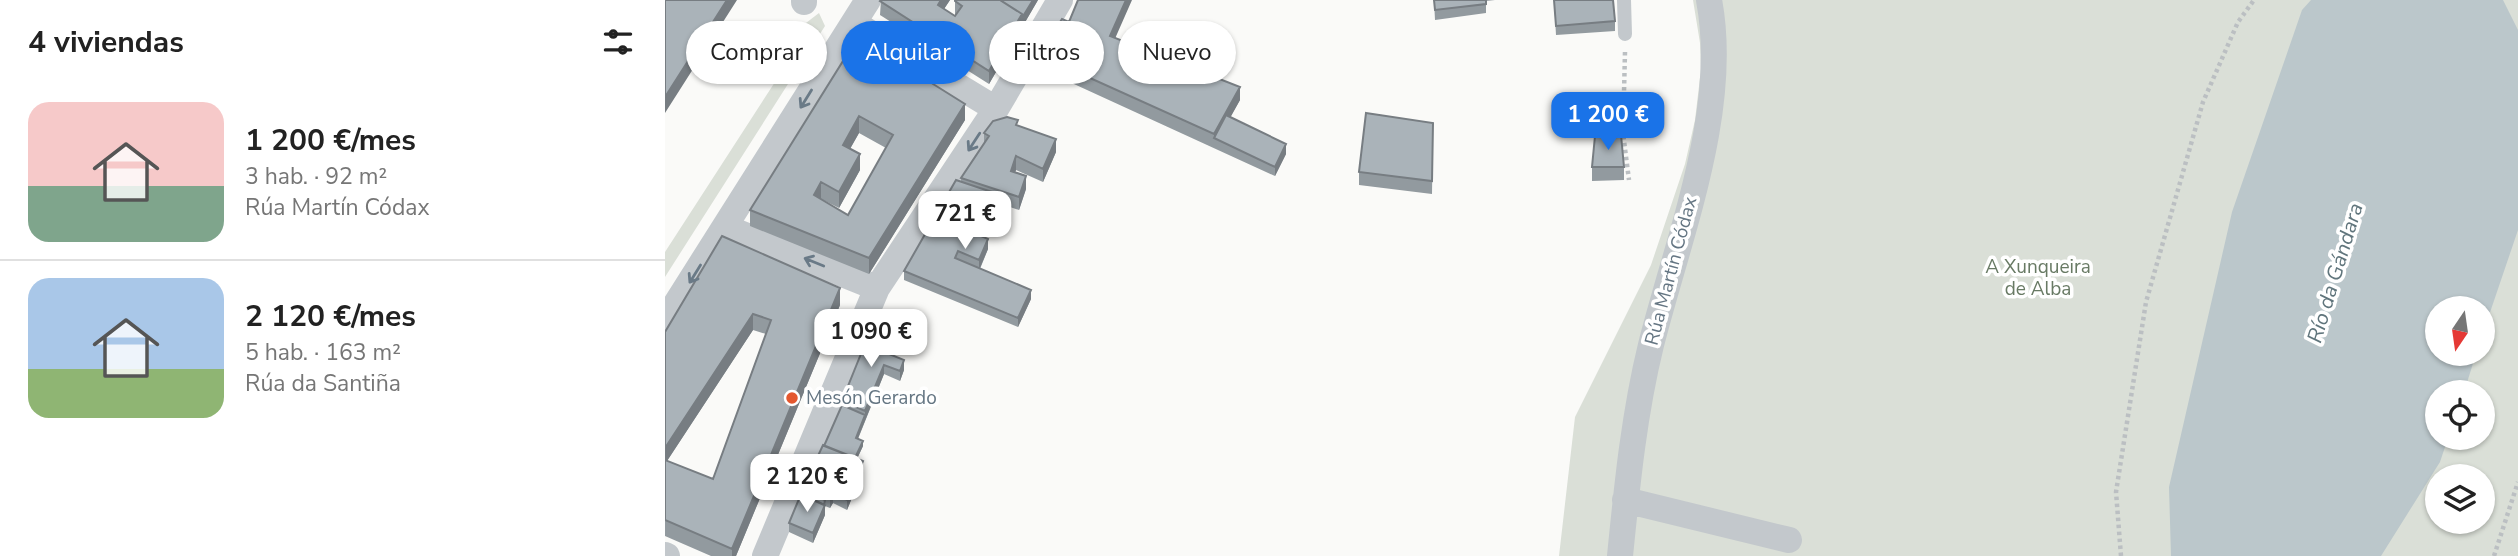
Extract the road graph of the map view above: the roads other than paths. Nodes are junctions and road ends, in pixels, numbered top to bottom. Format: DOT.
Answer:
graph roads {
  1 [pos="868,0"];
  2 [pos="1061,0"];
  3 [pos="1624,0"];
  4 [pos="1709,0"];
  5 [pos="855,21"];
  6 [pos="1625,34"];
  7 [pos="841,44"];
  8 [pos="955,84"];
  9 [pos="996,109"];
  10 [pos="725,227"];
  11 [pos="877,288"];
  12 [pos="665,321"];
  13 [pos="1625,500"];
  14 [pos="1789,540"];
  15 [pos="765,556"];
  16 [pos="1620,556"];
  1 -- 5 [label="street"];
  2 -- 9 [label="street"];
  3 -- 6 [label="lane"];
  4 -- 13 [label="street, Rúa Martín Códax"];
  7 -- 10 [label="street, one-way"];
  8 -- 9 [label="street"];
  9 -- 11 [label="street, one-way"];
  11 -- 10 [label="street, one-way"];
  10 -- 12 [label="street, one-way"];
  11 -- 15 [label="street"];
  13 -- 14 [label="street"];
  13 -- 16 [label="street, Rúa Martín Códax"];
}
